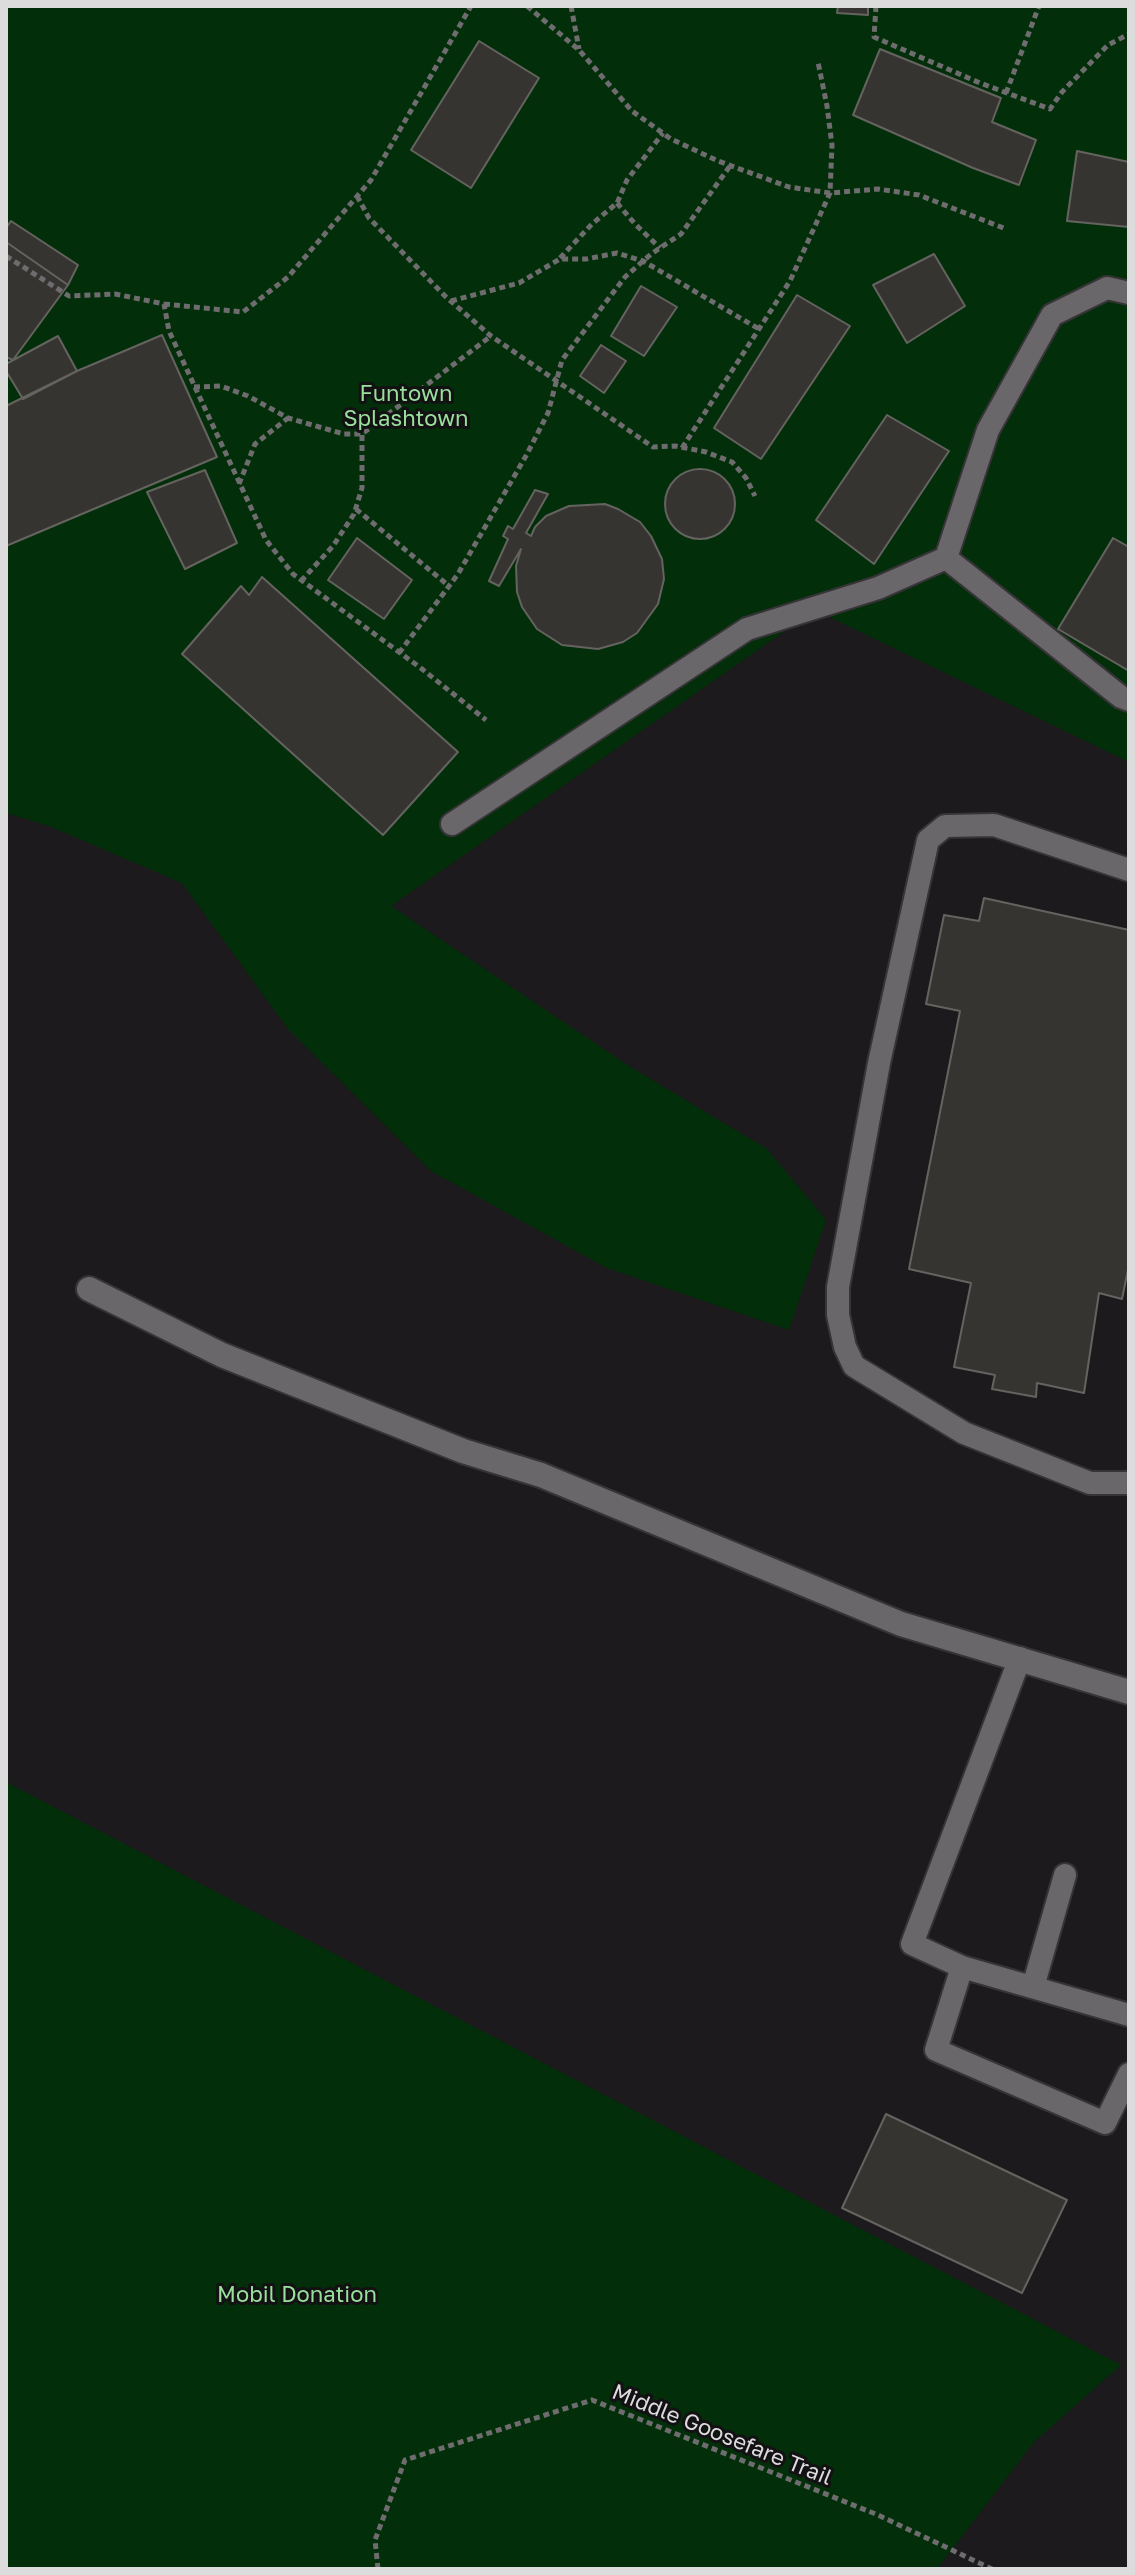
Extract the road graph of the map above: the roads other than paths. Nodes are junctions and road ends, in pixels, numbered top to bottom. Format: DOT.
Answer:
graph roads {
  1 [pos="1129,293"];
  2 [pos="946,558"];
  3 [pos="1129,700"];
  4 [pos="452,824"];
  5 [pos="1129,870"];
  6 [pos="89,1289"];
  7 [pos="1129,1483"];
  8 [pos="1020,1658"];
  9 [pos="1129,1692"];
  10 [pos="1065,1875"];
  11 [pos="962,1967"];
  12 [pos="1033,1987"];
  13 [pos="1129,2015"];
  14 [pos="1129,2074"];
  1 -- 2 [label="lane"];
  2 -- 3 [label="lane"];
  2 -- 4 [label="lane"];
  5 -- 7 [label="lane"];
  6 -- 8 [label="street"];
  8 -- 9 [label="street"];
  8 -- 11 [label="lane"];
  10 -- 12 [label="lane"];
  11 -- 12 [label="lane"];
  11 -- 14 [label="lane"];
  12 -- 13 [label="lane"];
}
